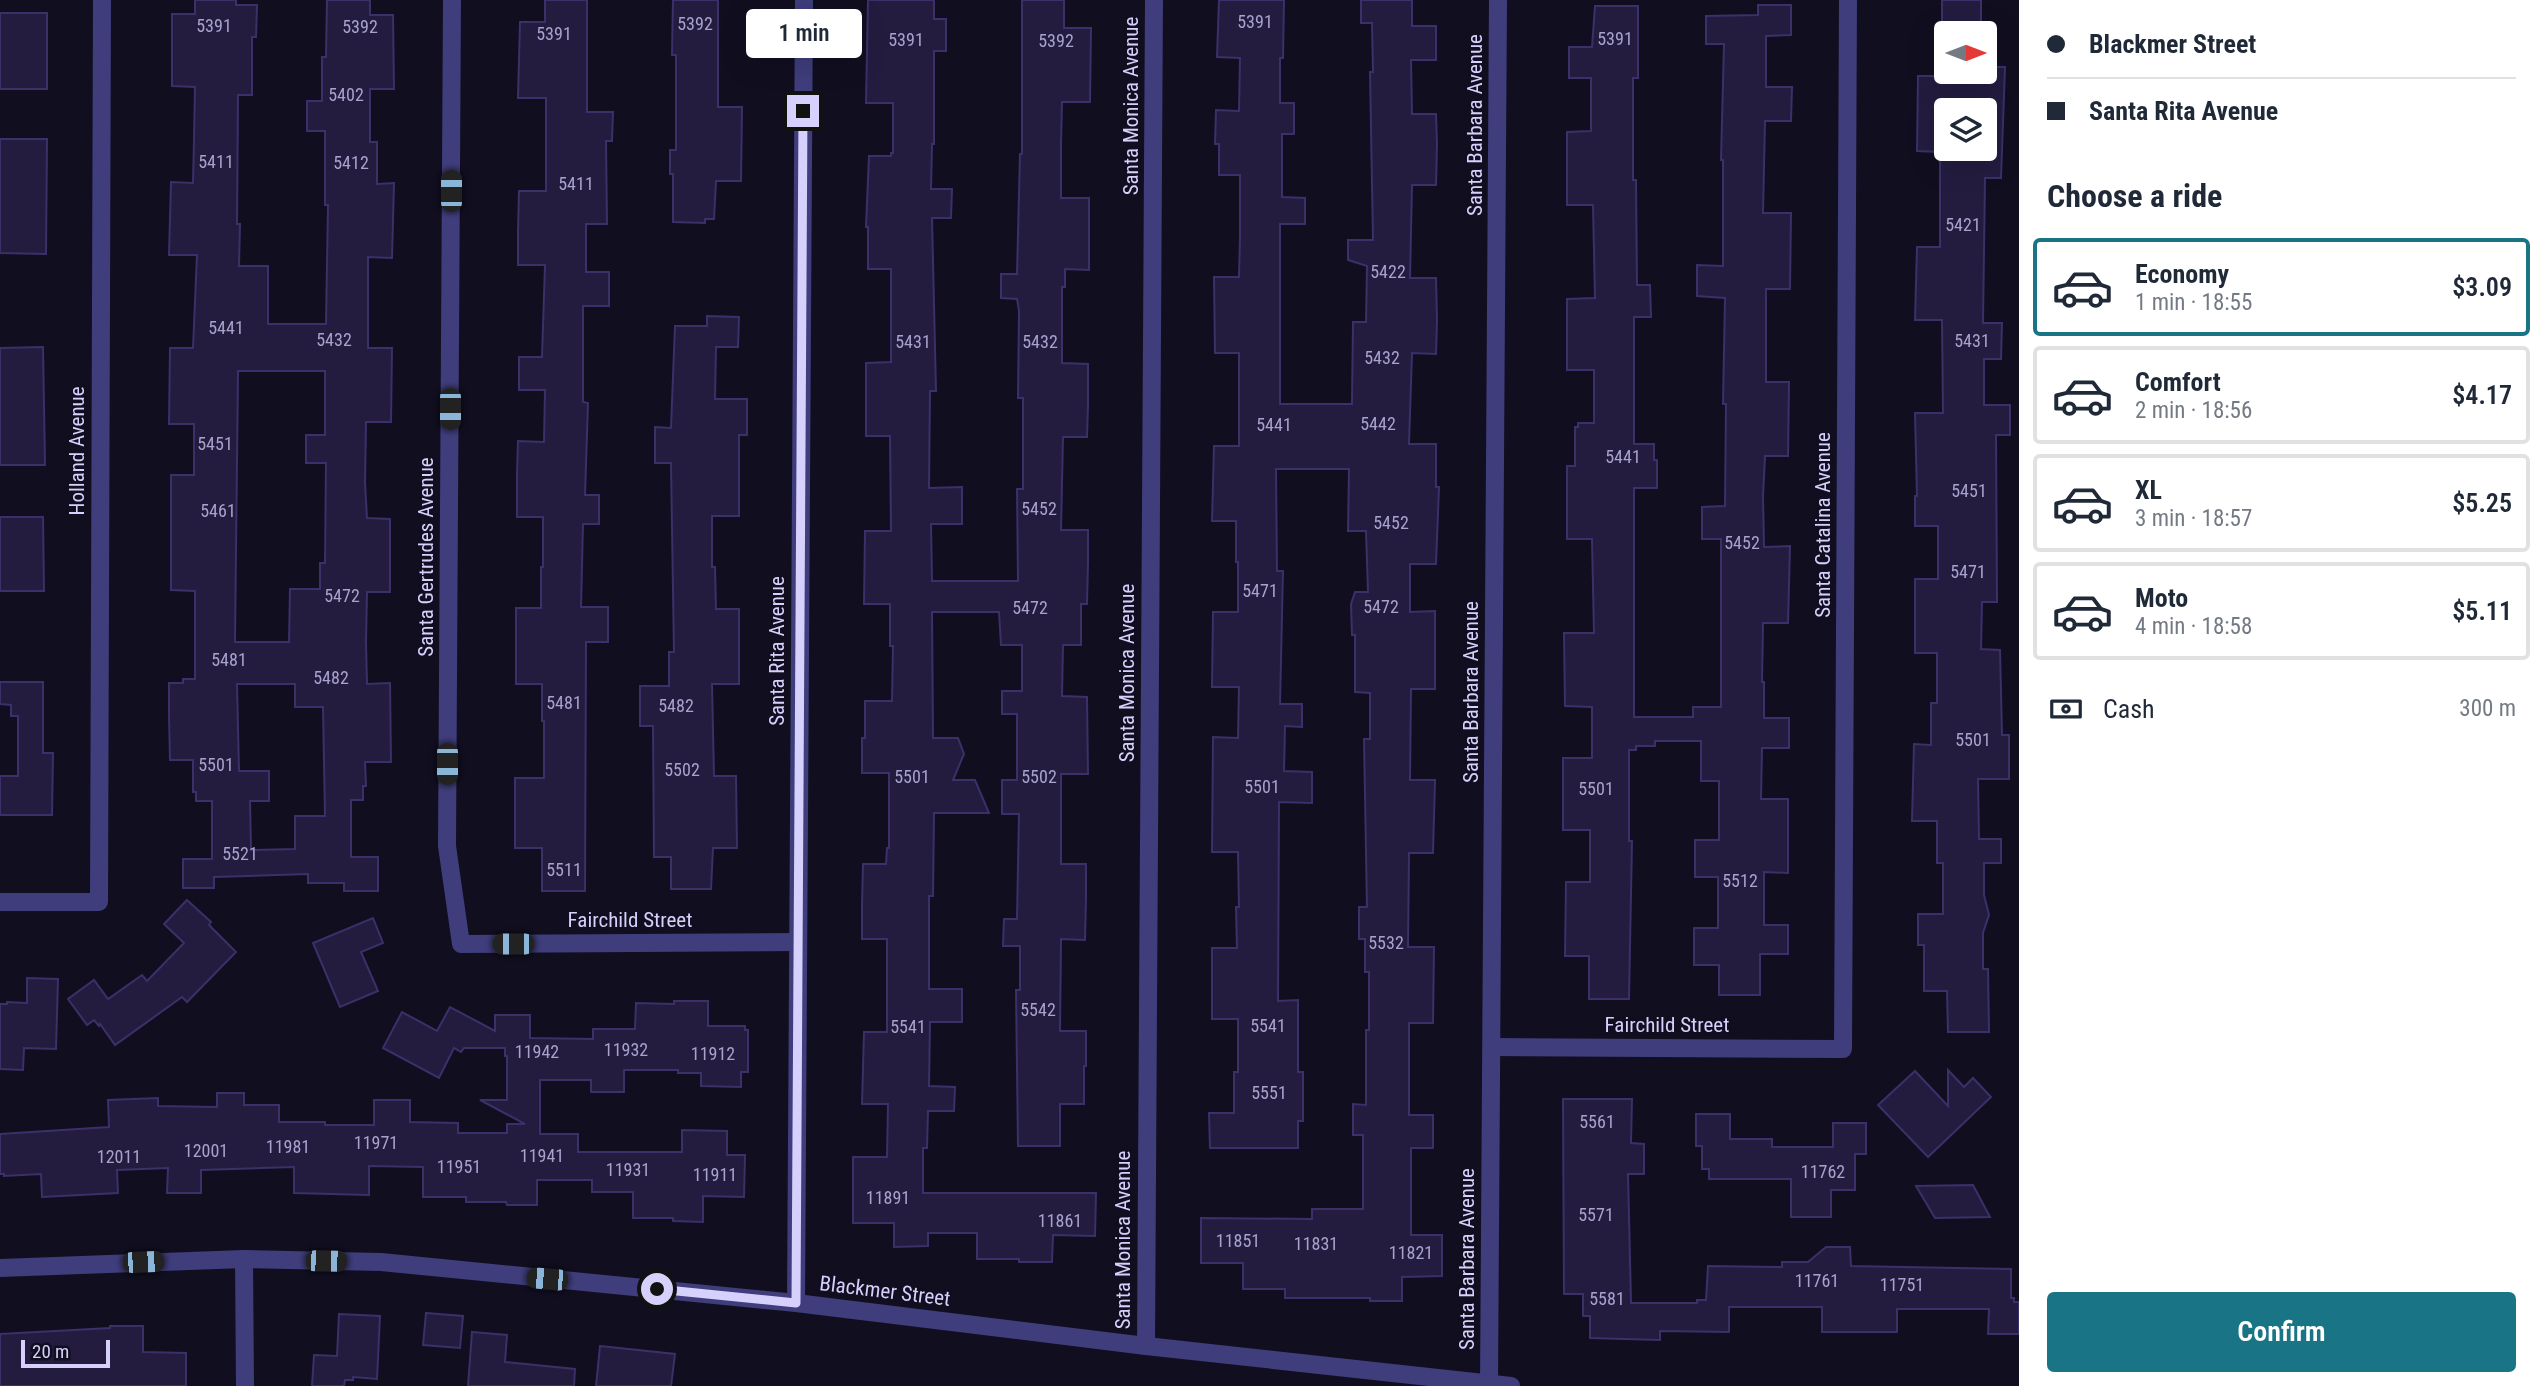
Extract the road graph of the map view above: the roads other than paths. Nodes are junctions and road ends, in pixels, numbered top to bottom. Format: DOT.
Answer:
graph roads {
  1 [pos="102,0"];
  2 [pos="453,0"];
  3 [pos="804,0"];
  4 [pos="1154,0"];
  5 [pos="1499,0"];
  6 [pos="1848,0"];
  7 [pos="0,902"];
  8 [pos="798,942"];
  9 [pos="461,944"];
  10 [pos="1492,1047"];
  11 [pos="1843,1049"];
  12 [pos="244,1259"];
  13 [pos="0,1268"];
  14 [pos="796,1303"];
  15 [pos="1146,1346"];
  16 [pos="1489,1385"];
  17 [pos="245,1386"];
  18 [pos="1511,1386"];
  1 -- 7 [label="street, Holland Avenue"];
  2 -- 9 [label="street, Santa Gertrudes Avenue"];
  3 -- 8 [label="street, Santa Rita Avenue"];
  4 -- 15 [label="street, Santa Monica Avenue"];
  5 -- 10 [label="street, Santa Barbara Avenue"];
  6 -- 11 [label="street, Santa Catalina Avenue"];
  8 -- 9 [label="street, Fairchild Street"];
  8 -- 14 [label="street, Santa Rita Avenue"];
  10 -- 11 [label="street, Fairchild Street"];
  10 -- 16 [label="street, Santa Barbara Avenue"];
  12 -- 13 [label="street, Blackmer Street"];
  12 -- 14 [label="street, Blackmer Street"];
  12 -- 17 [label="street"];
  14 -- 15 [label="street, Blackmer Street"];
  15 -- 16 [label="street, Blackmer Street"];
  16 -- 18 [label="street, Blackmer Street"];
}
